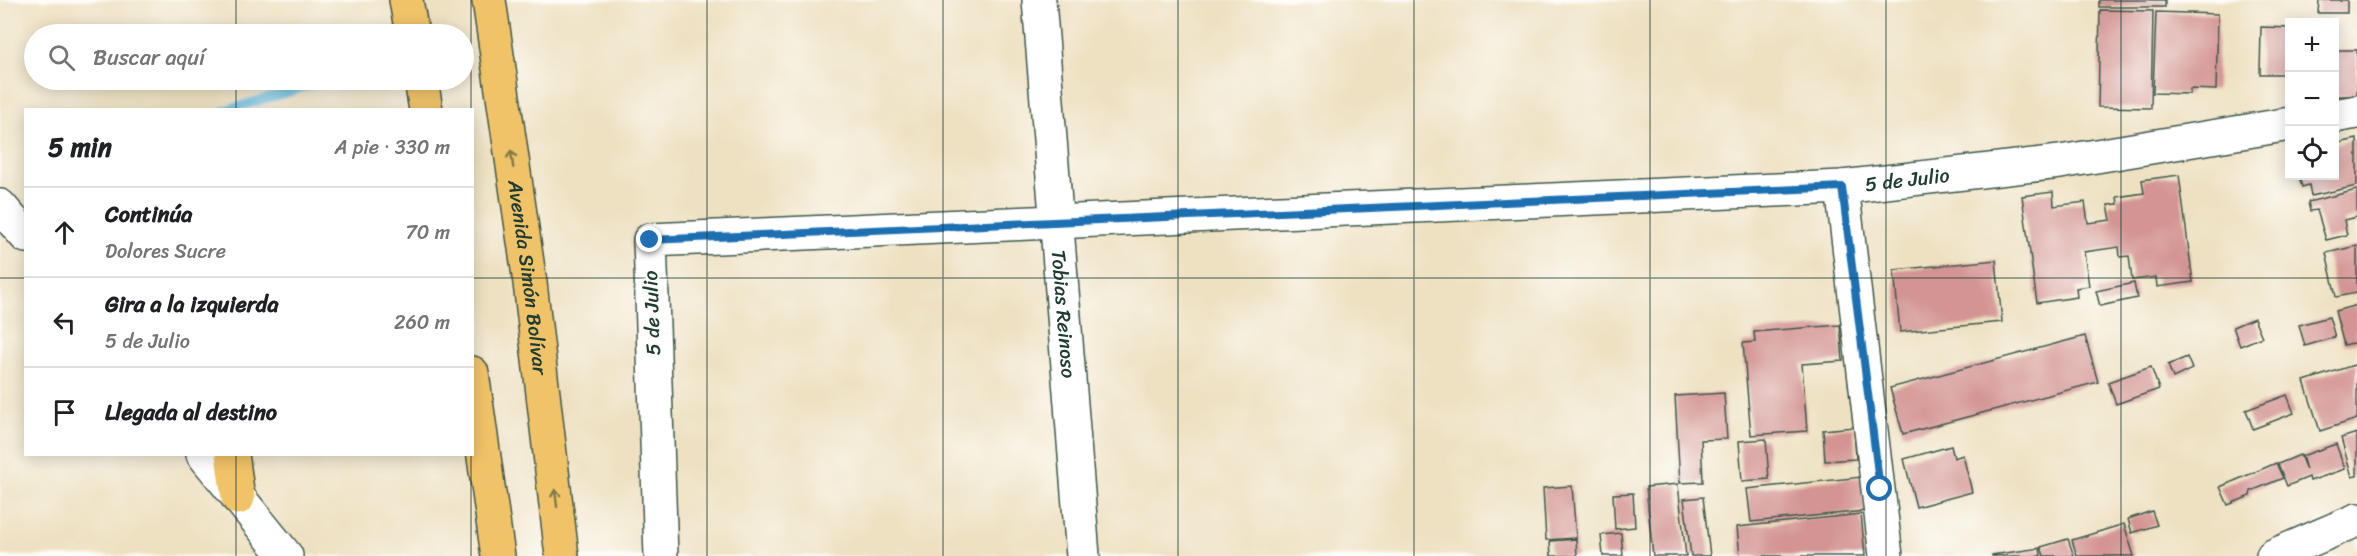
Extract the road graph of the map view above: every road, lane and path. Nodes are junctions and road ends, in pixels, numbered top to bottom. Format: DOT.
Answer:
graph roads {
  1 [pos="406,0"];
  2 [pos="489,0"];
  3 [pos="1039,0"];
  4 [pos="410,24"];
  5 [pos="422,90"];
  6 [pos="426,108"];
  7 [pos="2357,112"];
  8 [pos="2339,115"];
  9 [pos="2285,125"];
  10 [pos="1842,187"];
  11 [pos="0,206"];
  12 [pos="1058,220"];
  13 [pos="24,234"];
  14 [pos="474,396"];
  15 [pos="479,453"];
  16 [pos="205,456"];
  17 [pos="232,456"];
  18 [pos="238,498"];
  19 [pos="2357,520"];
  20 [pos="286,556"];
  21 [pos="498,556"];
  22 [pos="562,556"];
  23 [pos="662,556"];
  24 [pos="1083,556"];
  25 [pos="1886,556"];
  26 [pos="2273,556"];
  1 -- 4 [label="highway"];
  22 -- 2 [label="highway, Avenida Simón Bolívar, one-way"];
  3 -- 12 [label="street, Tobias Reinoso"];
  5 -- 6 [label="highway"];
  7 -- 8 [label="street"];
  9 -- 10 [label="street, 5 de Julio"];
  10 -- 12 [label="street, 5 de Julio"];
  10 -- 25 [label="street"];
  11 -- 13 [label="street"];
  12 -- 23 [label="street, 5 de Julio"];
  12 -- 24 [label="street, Tobias Reinoso"];
  14 -- 15 [label="highway"];
  15 -- 21 [label="highway"];
  16 -- 18 [label="street"];
  17 -- 18 [label="highway"];
  18 -- 20 [label="street"];
  19 -- 26 [label="street"];
}
